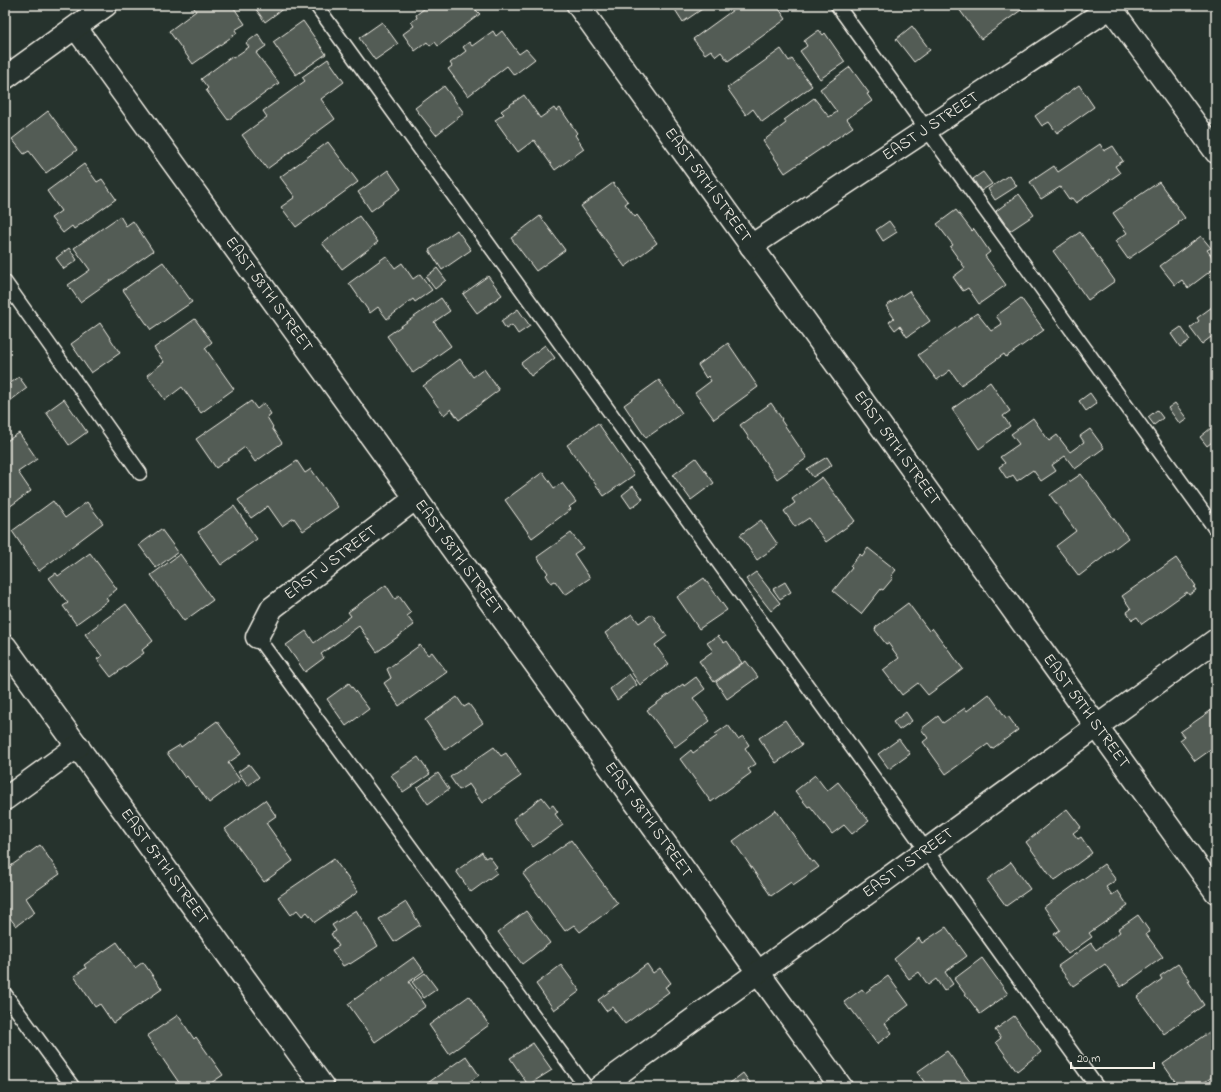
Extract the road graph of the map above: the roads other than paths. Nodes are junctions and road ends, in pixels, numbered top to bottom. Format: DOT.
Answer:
graph roads {
  1 [pos="106,5"];
  2 [pos="316,5"];
  3 [pos="578,5"];
  4 [pos="837,5"];
  5 [pos="1110,6"];
  6 [pos="76,28"];
  7 [pos="5,78"];
  8 [pos="927,129"];
  9 [pos="1216,152"];
  10 [pos="751,246"];
  11 [pos="5,282"];
  12 [pos="140,473"];
  13 [pos="416,498"];
  14 [pos="1216,530"];
  15 [pos="257,637"];
  16 [pos="1216,640"];
  17 [pos="5,646"];
  18 [pos="1098,726"];
  19 [pos="78,746"];
  20 [pos="5,799"];
  21 [pos="926,850"];
  22 [pos="1216,892"];
  23 [pos="758,972"];
  24 [pos="5,994"];
  25 [pos="73,1087"];
  26 [pos="323,1087"];
  27 [pos="586,1087"];
  28 [pos="600,1087"];
  29 [pos="841,1087"];
  30 [pos="1097,1087"];
  1 -- 6 [label="street"];
  2 -- 21 [label="lane"];
  3 -- 10 [label="street, EAST 59TH STREET"];
  4 -- 8 [label="lane"];
  5 -- 8 [label="street, EAST J STREET"];
  5 -- 9 [label="street"];
  6 -- 7 [label="street"];
  6 -- 13 [label="street, EAST 58TH STREET"];
  8 -- 10 [label="street, EAST J STREET"];
  8 -- 14 [label="lane"];
  10 -- 18 [label="street, EAST 59TH STREET"];
  11 -- 12 [label="lane"];
  13 -- 15 [label="street, EAST J STREET"];
  13 -- 23 [label="street, EAST 58TH STREET"];
  15 -- 27 [label="lane"];
  16 -- 18 [label="street, EAST I STREET"];
  17 -- 19 [label="street, EAST 57TH STREET"];
  18 -- 21 [label="street, EAST I STREET"];
  18 -- 22 [label="street, EAST 59TH STREET"];
  19 -- 20 [label="street"];
  19 -- 26 [label="street, EAST 57TH STREET"];
  21 -- 23 [label="street, EAST I STREET"];
  21 -- 30 [label="lane"];
  23 -- 28 [label="street, EAST I STREET"];
  23 -- 29 [label="street, EAST 58TH STREET"];
  24 -- 25 [label="lane"];
}
